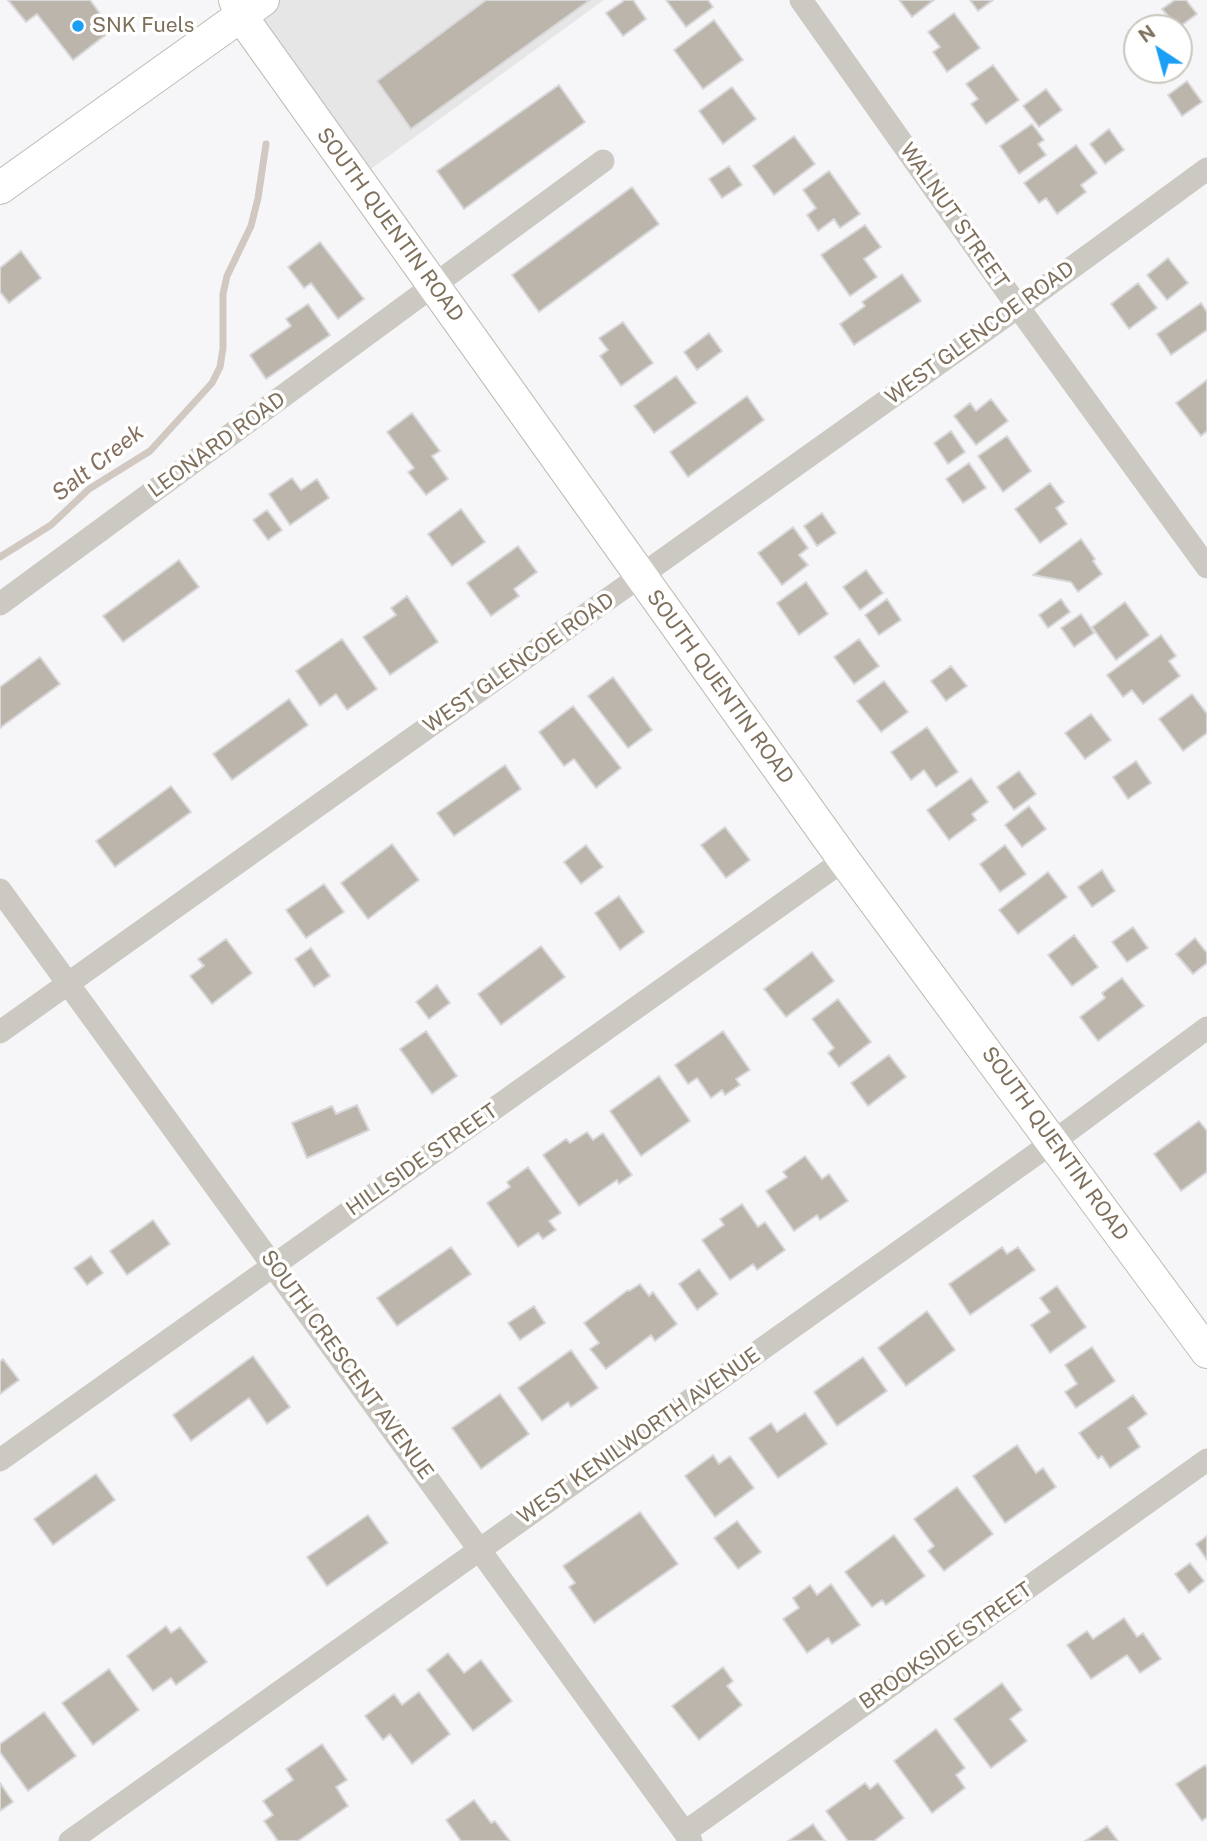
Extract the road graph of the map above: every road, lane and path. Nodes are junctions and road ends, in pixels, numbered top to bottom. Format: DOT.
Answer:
graph roads {
  1 [pos="801,0"];
  2 [pos="240,4"];
  3 [pos="603,161"];
  4 [pos="1207,169"];
  5 [pos="0,188"];
  6 [pos="434,286"];
  7 [pos="1018,307"];
  8 [pos="1207,567"];
  9 [pos="641,576"];
  10 [pos="0,604"];
  11 [pos="844,860"];
  12 [pos="0,890"];
  13 [pos="67,984"];
  14 [pos="1207,1028"];
  15 [pos="0,1032"];
  16 [pos="1053,1142"];
  17 [pos="274,1265"];
  18 [pos="1207,1352"];
  19 [pos="0,1460"];
  20 [pos="1207,1460"];
  21 [pos="480,1548"];
  22 [pos="688,1836"];
  23 [pos="70,1841"];
  1 -- 7 [label="street, WALNUT STREET"];
  2 -- 5 [label="main road"];
  2 -- 6 [label="main road, SOUTH QUENTIN ROAD"];
  3 -- 6 [label="street, LEONARD ROAD"];
  4 -- 7 [label="street, WEST GLENCOE ROAD"];
  6 -- 9 [label="main road, SOUTH QUENTIN ROAD"];
  6 -- 10 [label="street, LEONARD ROAD"];
  7 -- 8 [label="street, WALNUT STREET"];
  7 -- 9 [label="street, WEST GLENCOE ROAD"];
  9 -- 11 [label="main road, SOUTH QUENTIN ROAD"];
  9 -- 13 [label="street, WEST GLENCOE ROAD"];
  11 -- 16 [label="main road, SOUTH QUENTIN ROAD"];
  11 -- 17 [label="street, HILLSIDE STREET"];
  12 -- 13 [label="street, SOUTH CRESCENT AVENUE"];
  13 -- 15 [label="street, WEST GLENCOE ROAD"];
  13 -- 17 [label="street, SOUTH CRESCENT AVENUE"];
  14 -- 16 [label="street, WEST KENILWORTH AVENUE"];
  16 -- 18 [label="main road, SOUTH QUENTIN ROAD"];
  16 -- 21 [label="street, WEST KENILWORTH AVENUE"];
  17 -- 19 [label="street, HILLSIDE STREET"];
  17 -- 21 [label="street, SOUTH CRESCENT AVENUE"];
  20 -- 22 [label="street, BROOKSIDE STREET"];
  21 -- 22 [label="street, SOUTH CRESCENT AVENUE"];
  21 -- 23 [label="street, WEST KENILWORTH AVENUE"];
}
